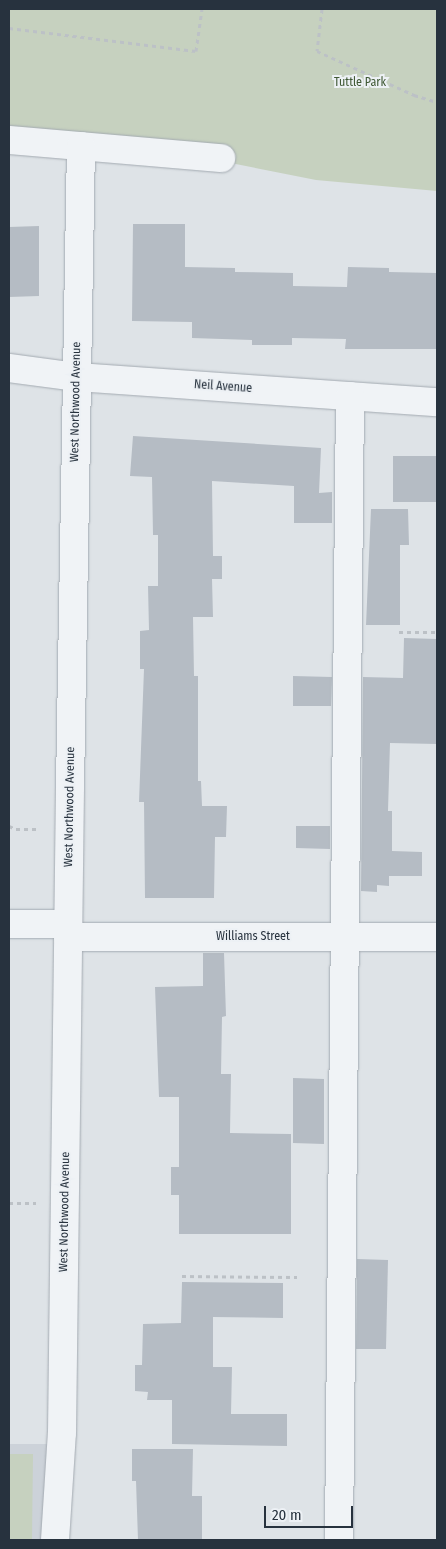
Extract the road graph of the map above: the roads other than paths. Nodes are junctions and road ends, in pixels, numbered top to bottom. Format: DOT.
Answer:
graph roads {
  1 [pos="9,140"];
  2 [pos="81,146"];
  3 [pos="221,158"];
  4 [pos="9,368"];
  5 [pos="77,377"];
  6 [pos="350,396"];
  7 [pos="437,402"];
  8 [pos="9,924"];
  9 [pos="68,931"];
  10 [pos="344,937"];
  11 [pos="437,937"];
  12 [pos="55,1540"];
  13 [pos="339,1540"];
  1 -- 2 [label="street"];
  2 -- 3 [label="street"];
  2 -- 5 [label="street, West Northwood Avenue"];
  4 -- 5 [label="street, Neil Avenue"];
  5 -- 6 [label="street, Neil Avenue"];
  5 -- 9 [label="street, West Northwood Avenue"];
  6 -- 7 [label="street, Neil Avenue"];
  6 -- 10 [label="street"];
  8 -- 9 [label="street, Williams Street"];
  9 -- 10 [label="street, Williams Street"];
  9 -- 12 [label="street, West Northwood Avenue"];
  10 -- 11 [label="street, Williams Street"];
  10 -- 13 [label="street"];
}
